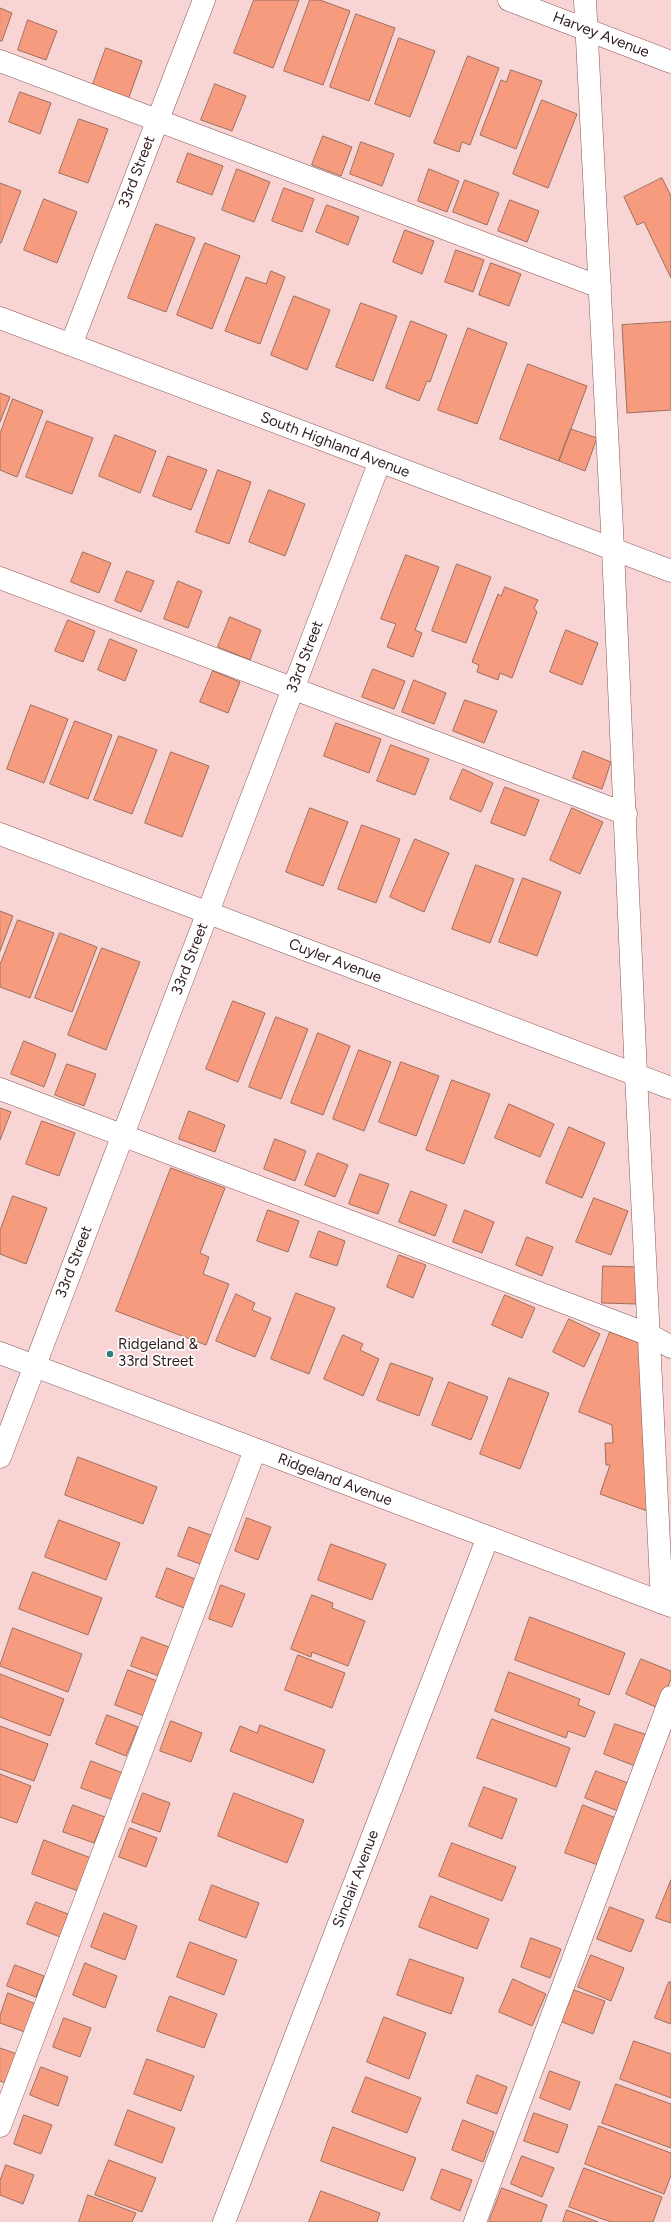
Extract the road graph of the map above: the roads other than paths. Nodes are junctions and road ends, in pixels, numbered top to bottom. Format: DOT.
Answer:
graph roads {
  1 [pos="204,0"];
  2 [pos="509,0"];
  3 [pos="585,0"];
  4 [pos="586,29"];
  5 [pos="0,61"];
  6 [pos="671,62"];
  7 [pos="158,120"];
  8 [pos="600,287"];
  9 [pos="0,318"];
  10 [pos="70,345"];
  11 [pos="380,461"];
  12 [pos="613,549"];
  13 [pos="671,571"];
  14 [pos="0,578"];
  15 [pos="293,688"];
  16 [pos="626,814"];
  17 [pos="0,834"];
  18 [pos="208,913"];
  19 [pos="636,1075"];
  20 [pos="671,1088"];
  21 [pos="0,1089"];
  22 [pos="123,1135"];
  23 [pos="650,1335"];
  24 [pos="671,1347"];
  25 [pos="0,1353"];
  26 [pos="35,1366"];
  27 [pos="255,1450"];
  28 [pos="0,1457"];
  29 [pos="488,1537"];
  30 [pos="667,1604"];
  31 [pos="671,1697"];
  32 [pos="666,1726"];
  33 [pos="0,2126"];
  34 [pos="224,2222"];
  35 [pos="475,2222"];
  1 -- 7 [label="street, 33rd Street"];
  2 -- 4 [label="street, Harvey Avenue"];
  3 -- 4 [label="street"];
  4 -- 6 [label="street, Harvey Avenue"];
  4 -- 8 [label="street"];
  5 -- 7 [label="street"];
  7 -- 8 [label="street"];
  7 -- 10 [label="street, 33rd Street"];
  8 -- 12 [label="street"];
  9 -- 10 [label="street, South Highland Avenue"];
  10 -- 11 [label="street, South Highland Avenue"];
  11 -- 12 [label="street, South Highland Avenue"];
  11 -- 15 [label="street, 33rd Street"];
  12 -- 13 [label="street, South Highland Avenue"];
  12 -- 16 [label="street"];
  14 -- 15 [label="street"];
  15 -- 16 [label="street"];
  15 -- 18 [label="street, 33rd Street"];
  16 -- 19 [label="street"];
  17 -- 18 [label="street, Cuyler Avenue"];
  18 -- 19 [label="street, Cuyler Avenue"];
  18 -- 22 [label="street, 33rd Street"];
  19 -- 20 [label="street, Cuyler Avenue"];
  19 -- 23 [label="street"];
  21 -- 22 [label="street"];
  22 -- 23 [label="street"];
  22 -- 26 [label="street, 33rd Street"];
  23 -- 24 [label="street"];
  23 -- 30 [label="street"];
  25 -- 26 [label="street, Ridgeland Avenue"];
  26 -- 27 [label="street, Ridgeland Avenue"];
  26 -- 28 [label="street, 33rd Street"];
  27 -- 29 [label="street, Ridgeland Avenue"];
  27 -- 33 [label="street"];
  29 -- 30 [label="street, Ridgeland Avenue"];
  29 -- 34 [label="street, Sinclair Avenue"];
  31 -- 32 [label="street"];
  32 -- 35 [label="street"];
}
